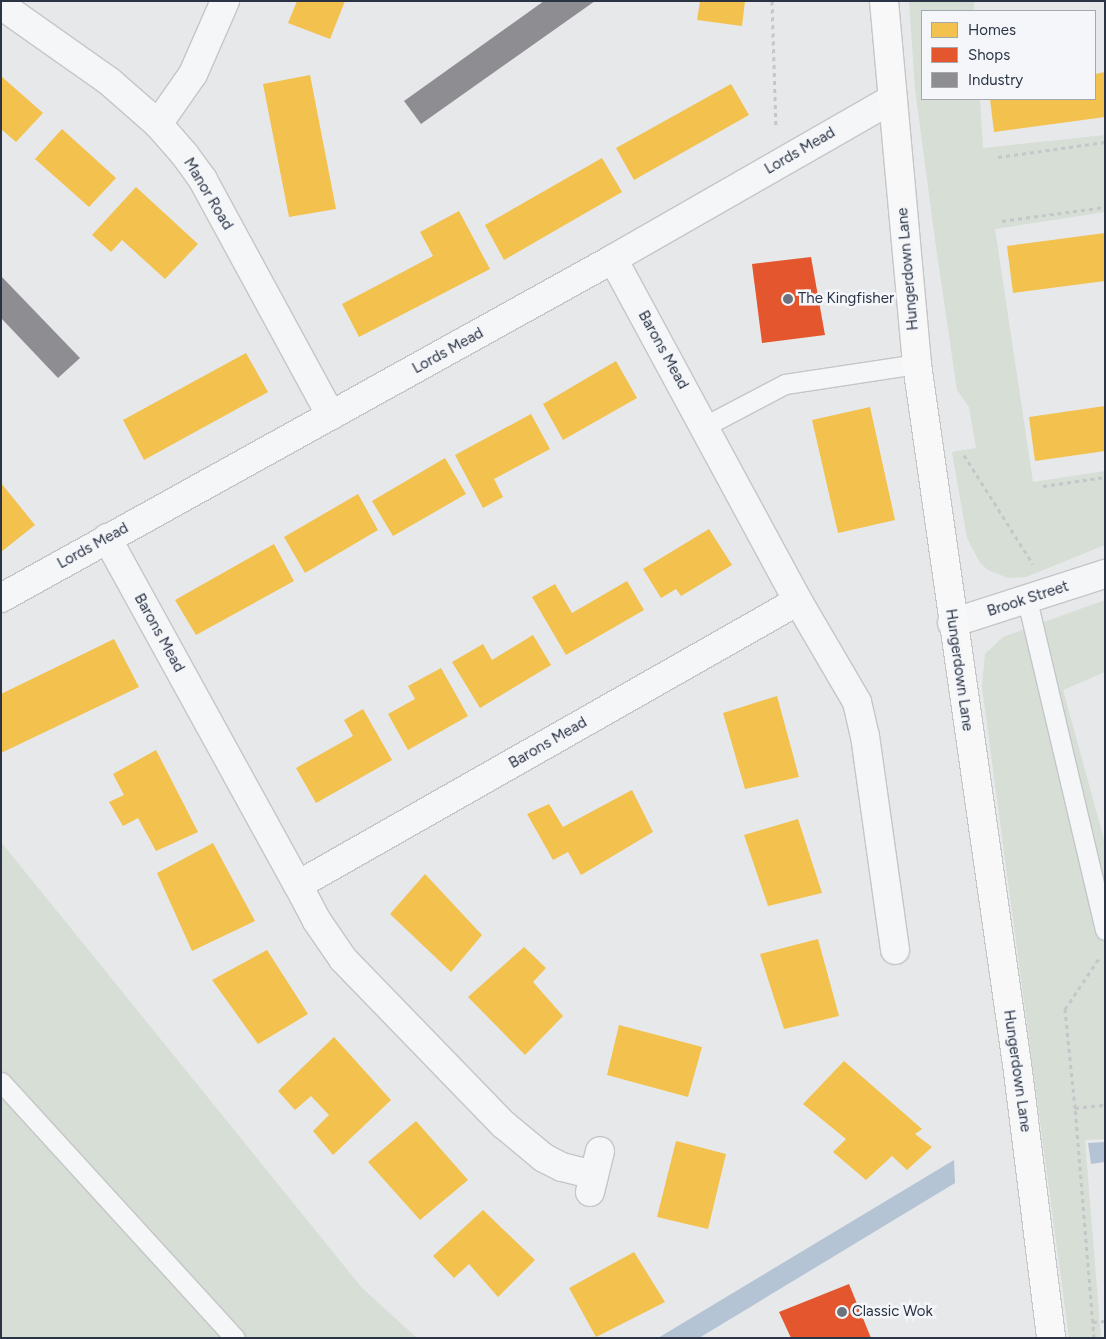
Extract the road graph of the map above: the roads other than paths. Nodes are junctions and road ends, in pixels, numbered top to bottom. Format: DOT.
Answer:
graph roads {
  1 [pos="226,1"];
  2 [pos="884,1"];
  3 [pos="1,5"];
  4 [pos="892,99"];
  5 [pos="158,124"];
  6 [pos="613,259"];
  7 [pos="917,364"];
  8 [pos="331,416"];
  9 [pos="705,426"];
  10 [pos="107,538"];
  11 [pos="1105,574"];
  12 [pos="1038,596"];
  13 [pos="1,598"];
  14 [pos="798,601"];
  15 [pos="952,623"];
  16 [pos="298,885"];
  17 [pos="1105,930"];
  18 [pos="894,950"];
  19 [pos="1,1082"];
  20 [pos="594,1173"];
  21 [pos="235,1338"];
  22 [pos="1051,1338"];
  1 -- 5 [label="street"];
  2 -- 4 [label="main road, Hungerdown Lane"];
  3 -- 5 [label="street, Manor Road"];
  4 -- 6 [label="street, Lords Mead"];
  4 -- 7 [label="main road, Hungerdown Lane"];
  5 -- 8 [label="street, Manor Road"];
  6 -- 8 [label="street, Lords Mead"];
  6 -- 9 [label="street, Barons Mead"];
  7 -- 9 [label="lane"];
  7 -- 15 [label="main road, Hungerdown Lane"];
  8 -- 10 [label="street, Lords Mead"];
  9 -- 14 [label="street, Barons Mead"];
  10 -- 13 [label="street, Lords Mead"];
  10 -- 16 [label="street, Barons Mead"];
  11 -- 12 [label="street, Brook Street"];
  12 -- 15 [label="street, Brook Street"];
  12 -- 17 [label="lane"];
  14 -- 16 [label="street, Barons Mead"];
  14 -- 18 [label="street, Barons Mead"];
  15 -- 22 [label="main road, Hungerdown Lane"];
  16 -- 20 [label="street, Barons Mead"];
  19 -- 21 [label="lane"];
}
